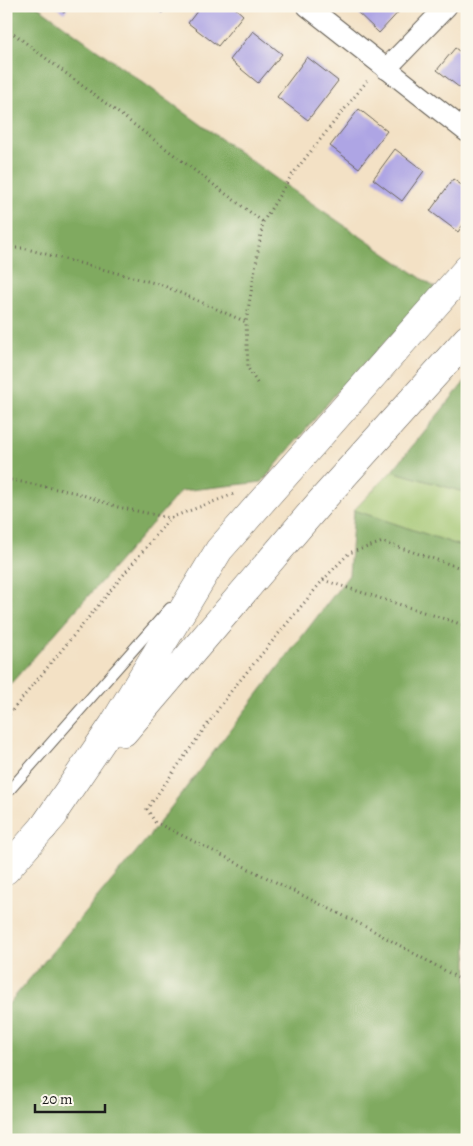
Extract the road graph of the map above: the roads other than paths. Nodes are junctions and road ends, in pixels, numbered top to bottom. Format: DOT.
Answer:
graph roads {
  1 [pos="307,6"];
  2 [pos="447,6"];
  3 [pos="383,67"];
  4 [pos="467,132"];
  5 [pos="467,269"];
  6 [pos="467,339"];
  7 [pos="219,550"];
  8 [pos="6,794"];
  9 [pos="43,828"];
  10 [pos="6,870"];
  1 -- 3 [label="street"];
  2 -- 3 [label="street"];
  3 -- 4 [label="street"];
  5 -- 7 [label="highway"];
  6 -- 9 [label="highway"];
  7 -- 8 [label="lane"];
  7 -- 9 [label="highway"];
  9 -- 10 [label="highway"];
}
